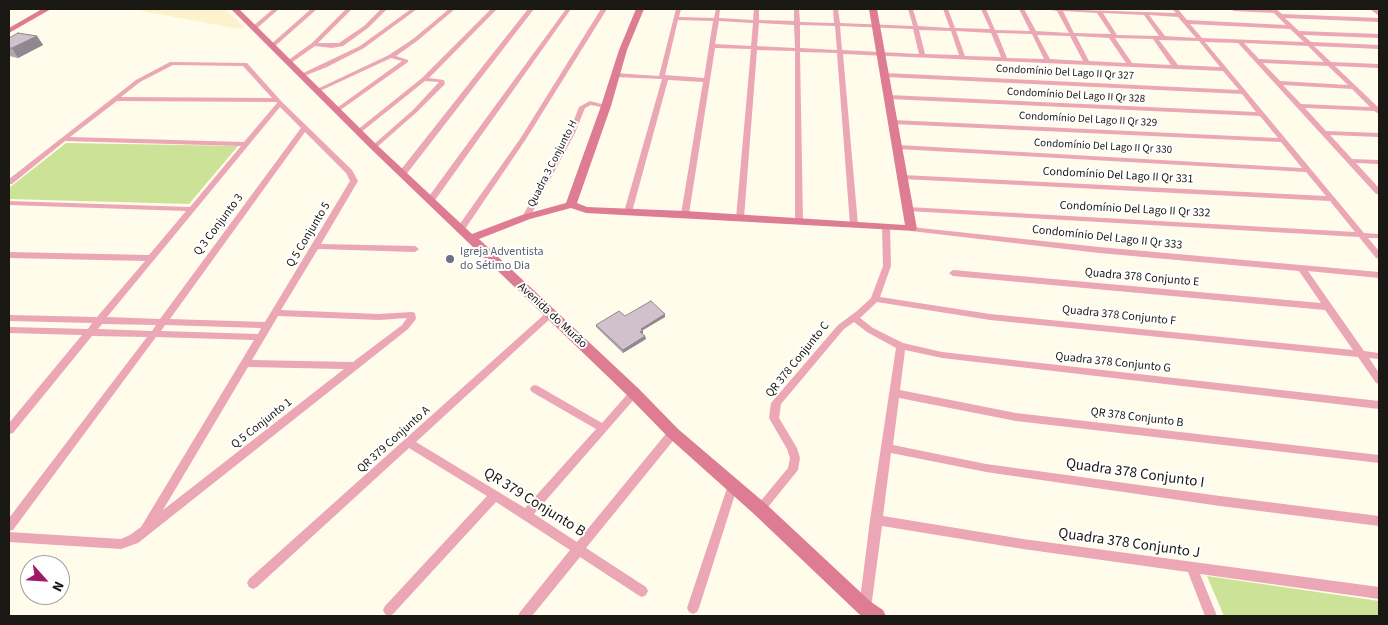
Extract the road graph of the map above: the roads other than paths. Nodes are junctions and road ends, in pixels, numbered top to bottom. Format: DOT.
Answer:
graph roads {
  1 [pos="47,9"];
  2 [pos="276,9"];
  3 [pos="314,9"];
  4 [pos="349,9"];
  5 [pos="384,9"];
  6 [pos="414,9"];
  7 [pos="452,9"];
  8 [pos="494,9"];
  9 [pos="531,9"];
  10 [pos="568,9"];
  11 [pos="604,9"];
  12 [pos="640,9"];
  13 [pos="678,9"];
  14 [pos="718,9"];
  15 [pos="757,9"];
  16 [pos="797,9"];
  17 [pos="836,9"];
  18 [pos="873,9"];
  19 [pos="911,9"];
  20 [pos="946,9"];
  21 [pos="984,9"];
  22 [pos="1022,9"];
  23 [pos="1053,9"];
  24 [pos="1059,9"];
  25 [pos="1234,9"];
  26 [pos="1373,9"];
  27 [pos="237,10"];
  28 [pos="1274,10"];
  29 [pos="1099,11"];
  30 [pos="1177,12"];
  31 [pos="1145,13"];
  32 [pos="1379,14"];
  33 [pos="1280,16"];
  34 [pos="675,18"];
  35 [pos="716,20"];
  36 [pos="1379,20"];
  37 [pos="756,22"];
  38 [pos="1185,22"];
  39 [pos="797,23"];
  40 [pos="838,24"];
  41 [pos="877,26"];
  42 [pos="1292,27"];
  43 [pos="254,28"];
  44 [pos="915,28"];
  45 [pos="954,30"];
  46 [pos="9,31"];
  47 [pos="994,31"];
  48 [pos="1033,33"];
  49 [pos="1299,33"];
  50 [pos="1073,34"];
  51 [pos="1113,36"];
  52 [pos="1379,36"];
  53 [pos="1155,38"];
  54 [pos="1163,38"];
  55 [pos="1198,40"];
  56 [pos="1240,42"];
  57 [pos="314,44"];
  58 [pos="1310,44"];
  59 [pos="272,46"];
  60 [pos="712,46"];
  61 [pos="754,48"];
  62 [pos="1379,48"];
  63 [pos="796,50"];
  64 [pos="839,52"];
  65 [pos="882,55"];
  66 [pos="391,56"];
  67 [pos="923,56"];
  68 [pos="963,58"];
  69 [pos="1005,60"];
  70 [pos="1258,61"];
  71 [pos="289,62"];
  72 [pos="1048,62"];
  73 [pos="172,63"];
  74 [pos="241,63"];
  75 [pos="1088,64"];
  76 [pos="1332,64"];
  77 [pos="1130,65"];
  78 [pos="1379,66"];
  79 [pos="1176,67"];
  80 [pos="1223,69"];
  81 [pos="302,75"];
  82 [pos="615,75"];
  83 [pos="886,75"];
  84 [pos="664,77"];
  85 [pos="424,78"];
  86 [pos="707,80"];
  87 [pos="1279,83"];
  88 [pos="1354,87"];
  89 [pos="318,90"];
  90 [pos="1243,92"];
  91 [pos="889,97"];
  92 [pos="116,99"];
  93 [pos="278,102"];
  94 [pos="606,106"];
  95 [pos="1301,106"];
  96 [pos="1378,108"];
  97 [pos="337,110"];
  98 [pos="1261,114"];
  99 [pos="893,122"];
  100 [pos="304,129"];
  101 [pos="358,132"];
  102 [pos="1326,133"];
  103 [pos="1379,135"];
  104 [pos="62,139"];
  105 [pos="1282,140"];
  106 [pos="245,144"];
  107 [pos="374,147"];
  108 [pos="898,147"];
  109 [pos="1350,161"];
  110 [pos="1379,162"];
  111 [pos="1306,170"];
  112 [pos="402,174"];
  113 [pos="903,177"];
  114 [pos="9,182"];
  115 [pos="1379,192"];
  116 [pos="1331,199"];
  117 [pos="430,201"];
  118 [pos="9,203"];
  119 [pos="571,205"];
  120 [pos="191,209"];
  121 [pos="908,209"];
  122 [pos="628,212"];
  123 [pos="685,214"];
  124 [pos="526,216"];
  125 [pos="740,218"];
  126 [pos="799,222"];
  127 [pos="854,225"];
  128 [pos="886,227"];
  129 [pos="911,229"];
  130 [pos="465,234"];
  131 [pos="1360,235"];
  132 [pos="1379,236"];
  133 [pos="315,246"];
  134 [pos="415,249"];
  135 [pos="9,255"];
  136 [pos="1379,256"];
  137 [pos="149,258"];
  138 [pos="1301,268"];
  139 [pos="953,273"];
  140 [pos="1379,275"];
  141 [pos="874,299"];
  142 [pos="1328,307"];
  143 [pos="275,313"];
  144 [pos="550,314"];
  145 [pos="412,315"];
  146 [pos="853,317"];
  147 [pos="9,318"];
  148 [pos="98,320"];
  149 [pos="161,322"];
  150 [pos="269,325"];
  151 [pos="9,330"];
  152 [pos="89,332"];
  153 [pos="154,334"];
  154 [pos="262,337"];
  155 [pos="901,346"];
  156 [pos="1361,354"];
  157 [pos="1379,356"];
  158 [pos="246,363"];
  159 [pos="356,366"];
  160 [pos="1379,380"];
  161 [pos="535,390"];
  162 [pos="634,393"];
  163 [pos="894,393"];
  164 [pos="1379,405"];
  165 [pos="13,420"];
  166 [pos="602,428"];
  167 [pos="9,430"];
  168 [pos="673,433"];
  169 [pos="409,443"];
  170 [pos="887,448"];
  171 [pos="1379,459"];
  172 [pos="733,485"];
  173 [pos="495,495"];
  174 [pos="760,509"];
  175 [pos="526,515"];
  176 [pos="876,520"];
  177 [pos="1379,521"];
  178 [pos="9,526"];
  179 [pos="143,533"];
  180 [pos="9,537"];
  181 [pos="121,544"];
  182 [pos="578,548"];
  183 [pos="1192,568"];
  184 [pos="253,583"];
  185 [pos="642,591"];
  186 [pos="1379,593"];
  187 [pos="693,608"];
  188 [pos="389,610"];
  189 [pos="871,612"];
  190 [pos="524,616"];
  191 [pos="1211,616"];
  1 -- 46 [label="street"];
  2 -- 43 [label="street"];
  3 -- 59 [label="street"];
  4 -- 57 [label="street"];
  5 -- 57 [label="street"];
  6 -- 81 [label="street"];
  7 -- 66 [label="street"];
  8 -- 85 [label="street"];
  9 -- 112 [label="street"];
  10 -- 117 [label="street"];
  11 -- 130 [label="street"];
  12 -- 82 [label="street"];
  13 -- 34 [label="street"];
  14 -- 35 [label="street"];
  15 -- 37 [label="street"];
  16 -- 39 [label="street"];
  17 -- 40 [label="street"];
  18 -- 41 [label="street"];
  19 -- 44 [label="street"];
  20 -- 45 [label="street"];
  21 -- 47 [label="street"];
  22 -- 48 [label="street"];
  23 -- 24 [label="street"];
  24 -- 29 [label="street"];
  24 -- 50 [label="street"];
  25 -- 28 [label="street"];
  26 -- 32 [label="street"];
  27 -- 43 [label="street, Avenida do Murão"];
  28 -- 33 [label="street"];
  29 -- 31 [label="street"];
  29 -- 51 [label="street"];
  30 -- 31 [label="street"];
  30 -- 38 [label="street"];
  31 -- 54 [label="street"];
  33 -- 36 [label="street"];
  33 -- 42 [label="street"];
  34 -- 35 [label="street"];
  34 -- 84 [label="street"];
  35 -- 37 [label="street"];
  35 -- 60 [label="street"];
  37 -- 39 [label="street"];
  37 -- 61 [label="street"];
  38 -- 42 [label="street"];
  38 -- 55 [label="street"];
  39 -- 40 [label="street"];
  39 -- 63 [label="street"];
  40 -- 41 [label="street"];
  40 -- 64 [label="street"];
  41 -- 44 [label="street"];
  41 -- 65 [label="street"];
  42 -- 49 [label="street"];
  43 -- 59 [label="street, Avenida do Murão"];
  44 -- 45 [label="street"];
  44 -- 67 [label="street"];
  45 -- 47 [label="street"];
  45 -- 68 [label="street"];
  47 -- 48 [label="street"];
  47 -- 69 [label="street"];
  48 -- 50 [label="street"];
  48 -- 72 [label="street"];
  49 -- 52 [label="street"];
  49 -- 58 [label="street"];
  50 -- 51 [label="street"];
  50 -- 75 [label="street"];
  51 -- 53 [label="street"];
  51 -- 77 [label="street"];
  53 -- 54 [label="street"];
  53 -- 79 [label="street"];
  54 -- 55 [label="street"];
  55 -- 56 [label="street"];
  55 -- 80 [label="street"];
  56 -- 58 [label="street"];
  56 -- 70 [label="street"];
  57 -- 71 [label="street"];
  58 -- 62 [label="street"];
  58 -- 76 [label="street"];
  59 -- 71 [label="street, Avenida do Murão"];
  60 -- 61 [label="street"];
  60 -- 86 [label="street"];
  61 -- 63 [label="street"];
  61 -- 125 [label="street"];
  63 -- 64 [label="street"];
  63 -- 126 [label="street"];
  64 -- 65 [label="street"];
  64 -- 127 [label="street"];
  65 -- 67 [label="street"];
  65 -- 83 [label="street"];
  66 -- 89 [label="street"];
  66 -- 97 [label="street"];
  67 -- 68 [label="street"];
  68 -- 69 [label="street"];
  69 -- 72 [label="street"];
  70 -- 76 [label="street"];
  70 -- 87 [label="street"];
  71 -- 81 [label="street, Avenida do Murão"];
  72 -- 75 [label="street"];
  73 -- 74 [label="street"];
  73 -- 92 [label="street"];
  74 -- 93 [label="street"];
  75 -- 77 [label="street"];
  76 -- 78 [label="street"];
  76 -- 88 [label="street"];
  77 -- 79 [label="street"];
  79 -- 80 [label="street"];
  80 -- 90 [label="street"];
  81 -- 89 [label="street, Avenida do Murão"];
  82 -- 84 [label="street"];
  82 -- 94 [label="street"];
  83 -- 90 [label="street, Condomínio Del Lago II Qr 327"];
  83 -- 91 [label="street"];
  84 -- 86 [label="street"];
  84 -- 122 [label="street"];
  85 -- 101 [label="street"];
  85 -- 107 [label="street"];
  86 -- 123 [label="street"];
  87 -- 88 [label="street"];
  87 -- 95 [label="street"];
  88 -- 96 [label="street"];
  89 -- 97 [label="street, Avenida do Murão"];
  90 -- 98 [label="street"];
  91 -- 98 [label="street, Condomínio Del Lago II Qr 328"];
  91 -- 99 [label="street"];
  92 -- 93 [label="street"];
  92 -- 104 [label="street"];
  93 -- 100 [label="street"];
  93 -- 106 [label="street"];
  94 -- 119 [label="street"];
  94 -- 124 [label="street, Quadra 3 Conjunto H"];
  95 -- 96 [label="street"];
  95 -- 102 [label="street"];
  97 -- 101 [label="street, Avenida do Murão"];
  98 -- 105 [label="street"];
  99 -- 105 [label="street, Condomínio Del Lago II Qr 329"];
  99 -- 108 [label="street"];
  100 -- 133 [label="street, Q 5 Conjunto 5"];
  100 -- 149 [label="street, Q 3 Conjunto 3"];
  101 -- 107 [label="street, Avenida do Murão"];
  102 -- 103 [label="street"];
  102 -- 109 [label="street"];
  104 -- 106 [label="street"];
  104 -- 114 [label="street"];
  105 -- 111 [label="street"];
  106 -- 120 [label="street"];
  107 -- 112 [label="street, Avenida do Murão"];
  108 -- 111 [label="street, Condomínio Del Lago II Qr 330"];
  108 -- 113 [label="street"];
  109 -- 110 [label="street"];
  109 -- 115 [label="street"];
  111 -- 116 [label="street"];
  112 -- 117 [label="street, Avenida do Murão"];
  113 -- 116 [label="street, Condomínio Del Lago II Qr 331"];
  113 -- 121 [label="street"];
  116 -- 131 [label="street"];
  117 -- 130 [label="street, Avenida do Murão"];
  118 -- 120 [label="street"];
  119 -- 122 [label="street"];
  119 -- 124 [label="street, Quadra 3 Conjunto H"];
  120 -- 137 [label="street"];
  121 -- 129 [label="street"];
  121 -- 131 [label="street, Condomínio Del Lago II Qr 332"];
  122 -- 123 [label="street"];
  123 -- 125 [label="street"];
  124 -- 130 [label="street, Quadra 3 Conjunto H"];
  125 -- 126 [label="street"];
  126 -- 127 [label="street"];
  127 -- 128 [label="street"];
  128 -- 129 [label="street"];
  128 -- 141 [label="street, QR 378 Conjunto C"];
  129 -- 138 [label="street, Condomínio Del Lago II Qr 333"];
  130 -- 144 [label="street, Avenida do Murão"];
  131 -- 132 [label="street, Condomínio Del Lago II Qr 332"];
  131 -- 136 [label="street"];
  133 -- 134 [label="street"];
  133 -- 143 [label="street, Q 5 Conjunto 5"];
  135 -- 137 [label="street"];
  137 -- 148 [label="street"];
  138 -- 140 [label="street, Condomínio Del Lago II Qr 333"];
  138 -- 142 [label="street"];
  139 -- 142 [label="street, Quadra 378 Conjunto E"];
  141 -- 146 [label="street, QR 378 Conjunto C"];
  141 -- 156 [label="street, Quadra 378 Conjunto F"];
  142 -- 156 [label="street"];
  143 -- 145 [label="street"];
  143 -- 150 [label="street, Q 5 Conjunto 5"];
  144 -- 162 [label="street, Avenida do Murão"];
  144 -- 169 [label="street, QR 379 Conjunto A"];
  145 -- 159 [label="street, Q 5 Conjunto 1"];
  146 -- 155 [label="street, Quadra 378 Conjunto G"];
  146 -- 174 [label="street, QR 378 Conjunto C"];
  147 -- 148 [label="street"];
  148 -- 149 [label="street"];
  148 -- 152 [label="street"];
  149 -- 150 [label="street"];
  149 -- 153 [label="street, Q 3 Conjunto 3"];
  150 -- 154 [label="street, Q 5 Conjunto 5"];
  151 -- 152 [label="street"];
  152 -- 153 [label="street"];
  152 -- 165 [label="street"];
  153 -- 154 [label="street"];
  153 -- 178 [label="street, Q 3 Conjunto 3"];
  154 -- 158 [label="street, Q 5 Conjunto 5"];
  155 -- 163 [label="street"];
  155 -- 164 [label="street, Quadra 378 Conjunto G"];
  156 -- 157 [label="street, Quadra 378 Conjunto F"];
  156 -- 160 [label="street"];
  158 -- 159 [label="street"];
  158 -- 179 [label="street, Q 5 Conjunto 5"];
  159 -- 179 [label="street, Q 5 Conjunto 1"];
  161 -- 166 [label="street"];
  162 -- 166 [label="street"];
  162 -- 168 [label="street, Avenida do Murão"];
  163 -- 170 [label="street"];
  163 -- 171 [label="street, QR 378 Conjunto B"];
  165 -- 167 [label="street"];
  166 -- 175 [label="street"];
  168 -- 172 [label="street, Avenida do Murão"];
  168 -- 182 [label="street"];
  169 -- 173 [label="street, QR 379 Conjunto B"];
  169 -- 184 [label="street, QR 379 Conjunto A"];
  170 -- 176 [label="street"];
  170 -- 177 [label="street, Quadra 378 Conjunto I"];
  172 -- 174 [label="street, Avenida do Murão"];
  172 -- 187 [label="street"];
  173 -- 175 [label="street, QR 379 Conjunto B"];
  173 -- 188 [label="street"];
  174 -- 189 [label="street, Avenida do Murão"];
  175 -- 182 [label="street, QR 379 Conjunto B"];
  176 -- 183 [label="street, Quadra 378 Conjunto J"];
  176 -- 189 [label="street"];
  179 -- 181 [label="street, Q 5 Conjunto 1"];
  180 -- 181 [label="street"];
  182 -- 185 [label="street, QR 379 Conjunto B"];
  182 -- 190 [label="street"];
  183 -- 186 [label="street, Quadra 378 Conjunto J"];
  183 -- 191 [label="street"];
}
